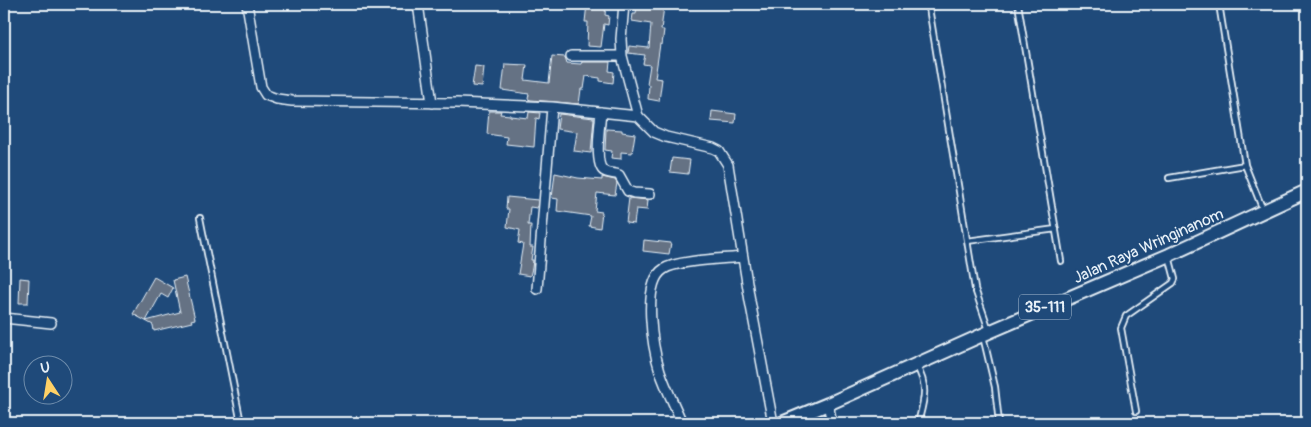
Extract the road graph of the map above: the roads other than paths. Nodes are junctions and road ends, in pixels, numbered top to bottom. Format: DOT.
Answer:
graph roads {
  1 [pos="247,4"];
  2 [pos="418,4"];
  3 [pos="624,4"];
  4 [pos="947,4"];
  5 [pos="1018,4"];
  6 [pos="1219,4"];
  7 [pos="929,6"];
  8 [pos="571,56"];
  9 [pos="622,56"];
  10 [pos="432,103"];
  11 [pos="552,107"];
  12 [pos="601,112"];
  13 [pos="638,116"];
  14 [pos="1245,165"];
  15 [pos="1169,178"];
  16 [pos="1307,192"];
  17 [pos="650,194"];
  18 [pos="1264,211"];
  19 [pos="200,218"];
  20 [pos="1056,229"];
  21 [pos="967,241"];
  22 [pos="1169,255"];
  23 [pos="743,257"];
  24 [pos="1061,261"];
  25 [pos="538,289"];
  26 [pos="4,318"];
  27 [pos="51,323"];
  28 [pos="986,333"];
  29 [pos="916,364"];
  30 [pos="828,404"];
  31 [pos="1136,411"];
  32 [pos="240,423"];
  33 [pos="682,423"];
  34 [pos="774,423"];
  35 [pos="782,423"];
  36 [pos="832,423"];
  37 [pos="918,423"];
  38 [pos="999,423"];
  1 -- 10 [label="street"];
  2 -- 10 [label="street"];
  3 -- 9 [label="street"];
  4 -- 7 [label="lane"];
  5 -- 20 [label="lane"];
  6 -- 14 [label="lane"];
  7 -- 21 [label="lane"];
  8 -- 9 [label="street"];
  9 -- 13 [label="street"];
  10 -- 11 [label="street"];
  11 -- 12 [label="street"];
  11 -- 25 [label="street"];
  12 -- 13 [label="street"];
  12 -- 17 [label="street"];
  13 -- 23 [label="street"];
  14 -- 15 [label="lane"];
  14 -- 18 [label="lane"];
  16 -- 18 [label="main road, Jalan Raya Wringinanom / 35-111"];
  18 -- 22 [label="main road, Jalan Raya Wringinanom / 35-111"];
  19 -- 32 [label="lane"];
  20 -- 21 [label="lane"];
  20 -- 24 [label="lane"];
  21 -- 28 [label="lane"];
  22 -- 28 [label="main road, Jalan Raya Wringinanom / 35-111"];
  22 -- 31 [label="lane"];
  23 -- 33 [label="street"];
  23 -- 34 [label="street"];
  26 -- 27 [label="street"];
  28 -- 29 [label="main road, Jalan Raya Wringinanom / 35-111"];
  28 -- 38 [label="lane"];
  29 -- 30 [label="main road, Jalan Raya Wringinanom / 35-111"];
  29 -- 37 [label="lane"];
  30 -- 35 [label="main road, Jalan Raya Wringinanom / 35-111"];
  30 -- 36 [label="street"];
}
